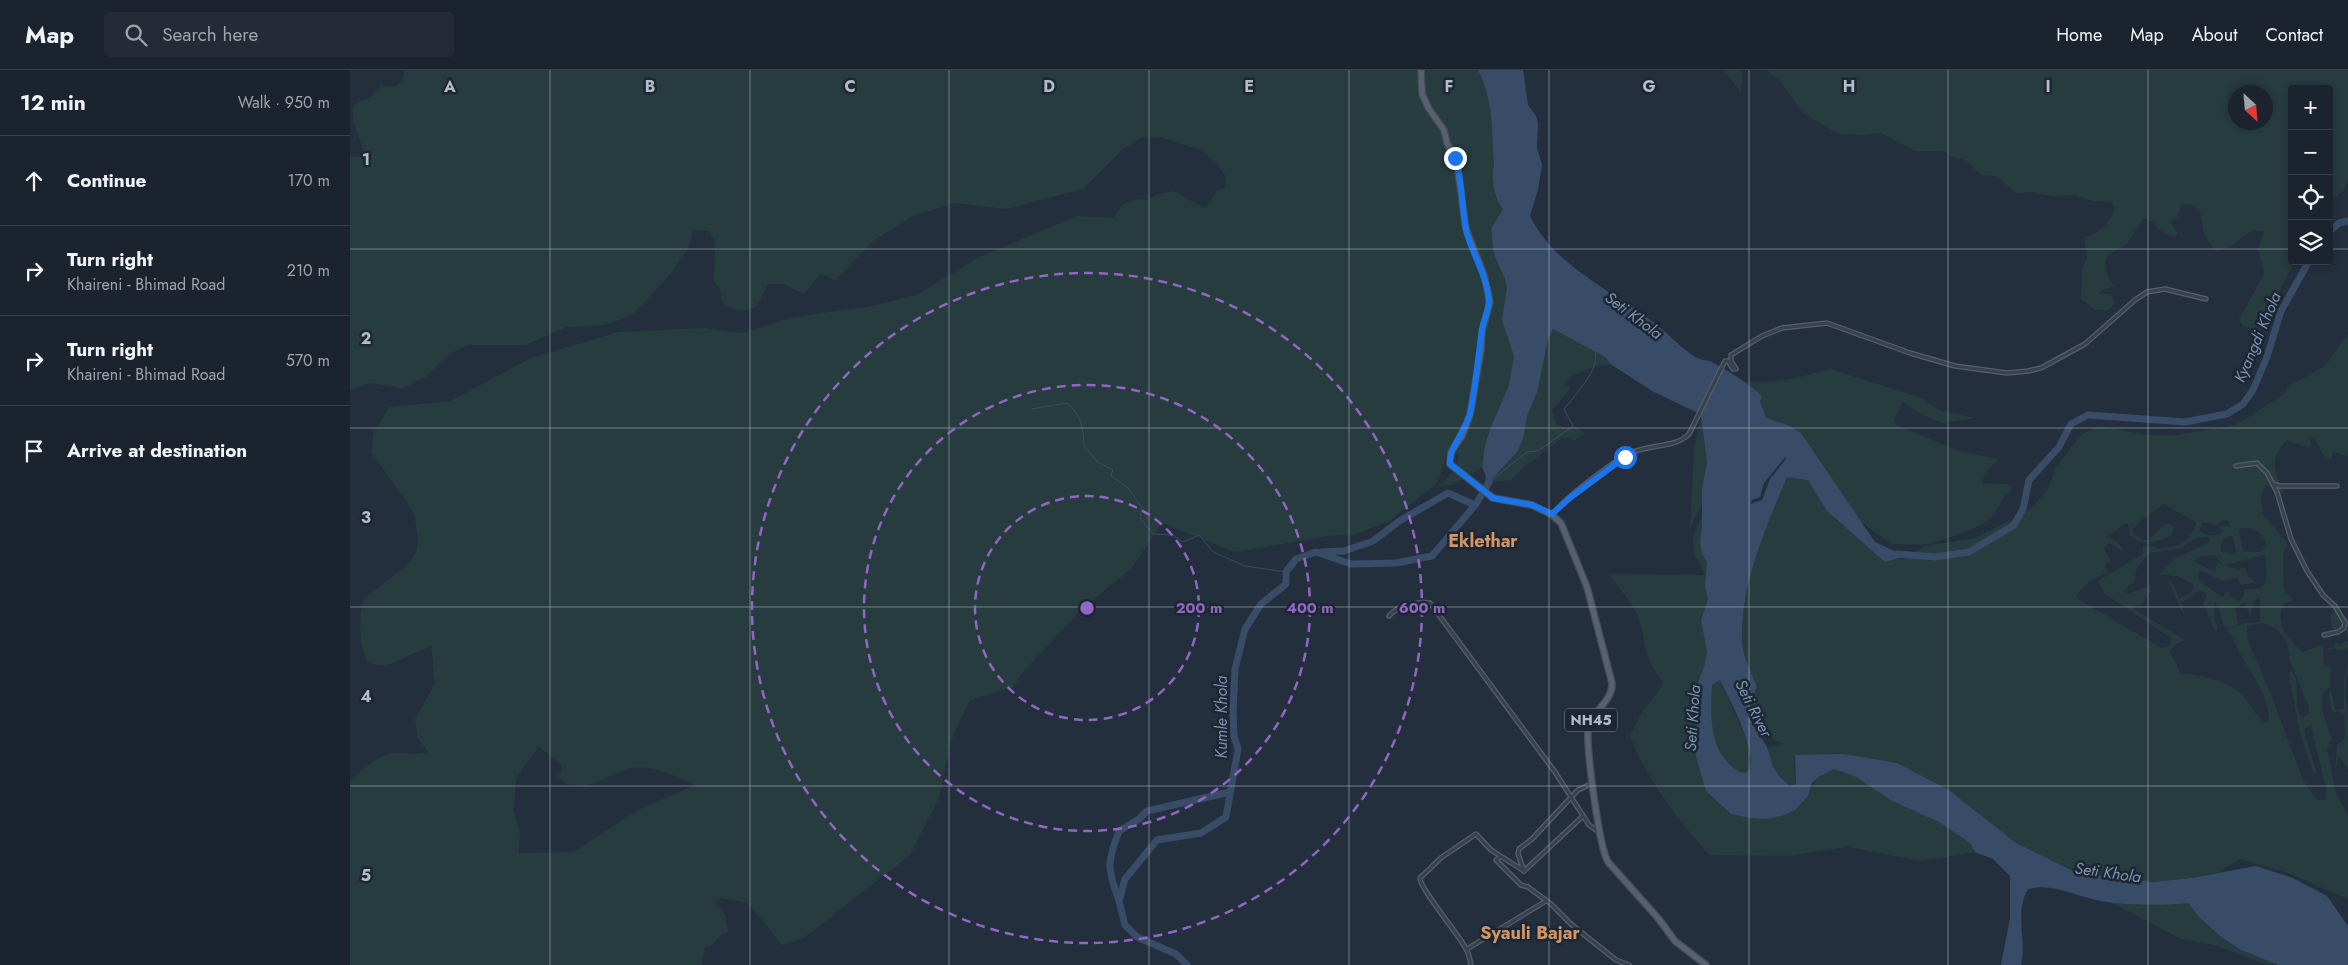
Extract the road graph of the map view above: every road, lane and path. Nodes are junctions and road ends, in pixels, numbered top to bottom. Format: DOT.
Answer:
graph roads {
  1 [pos="1422,70"];
  2 [pos="2206,299"];
  3 [pos="2236,466"];
  4 [pos="2272,484"];
  5 [pos="2337,486"];
  6 [pos="1552,514"];
  7 [pos="1389,616"];
  8 [pos="2324,634"];
  9 [pos="1594,782"];
  10 [pos="1570,797"];
  11 [pos="1583,816"];
  12 [pos="1600,834"];
  13 [pos="1500,857"];
  14 [pos="1524,871"];
  15 [pos="1546,901"];
  16 [pos="1467,949"];
  17 [pos="1471,965"];
  18 [pos="1629,965"];
  19 [pos="1706,965"];
  1 -- 6 [label="main road"];
  2 -- 6 [label="street"];
  3 -- 4 [label="street"];
  4 -- 5 [label="street"];
  4 -- 8 [label="street"];
  6 -- 9 [label="main road, NH45"];
  7 -- 10 [label="street"];
  9 -- 10 [label="street"];
  9 -- 12 [label="main road, NH45"];
  10 -- 11 [label="street"];
  10 -- 14 [label="street"];
  11 -- 12 [label="street"];
  11 -- 14 [label="street"];
  12 -- 19 [label="main road, NH45"];
  13 -- 14 [label="street"];
  13 -- 15 [label="street"];
  13 -- 16 [label="street"];
  15 -- 16 [label="street"];
  15 -- 18 [label="street"];
  16 -- 17 [label="street"];
}
